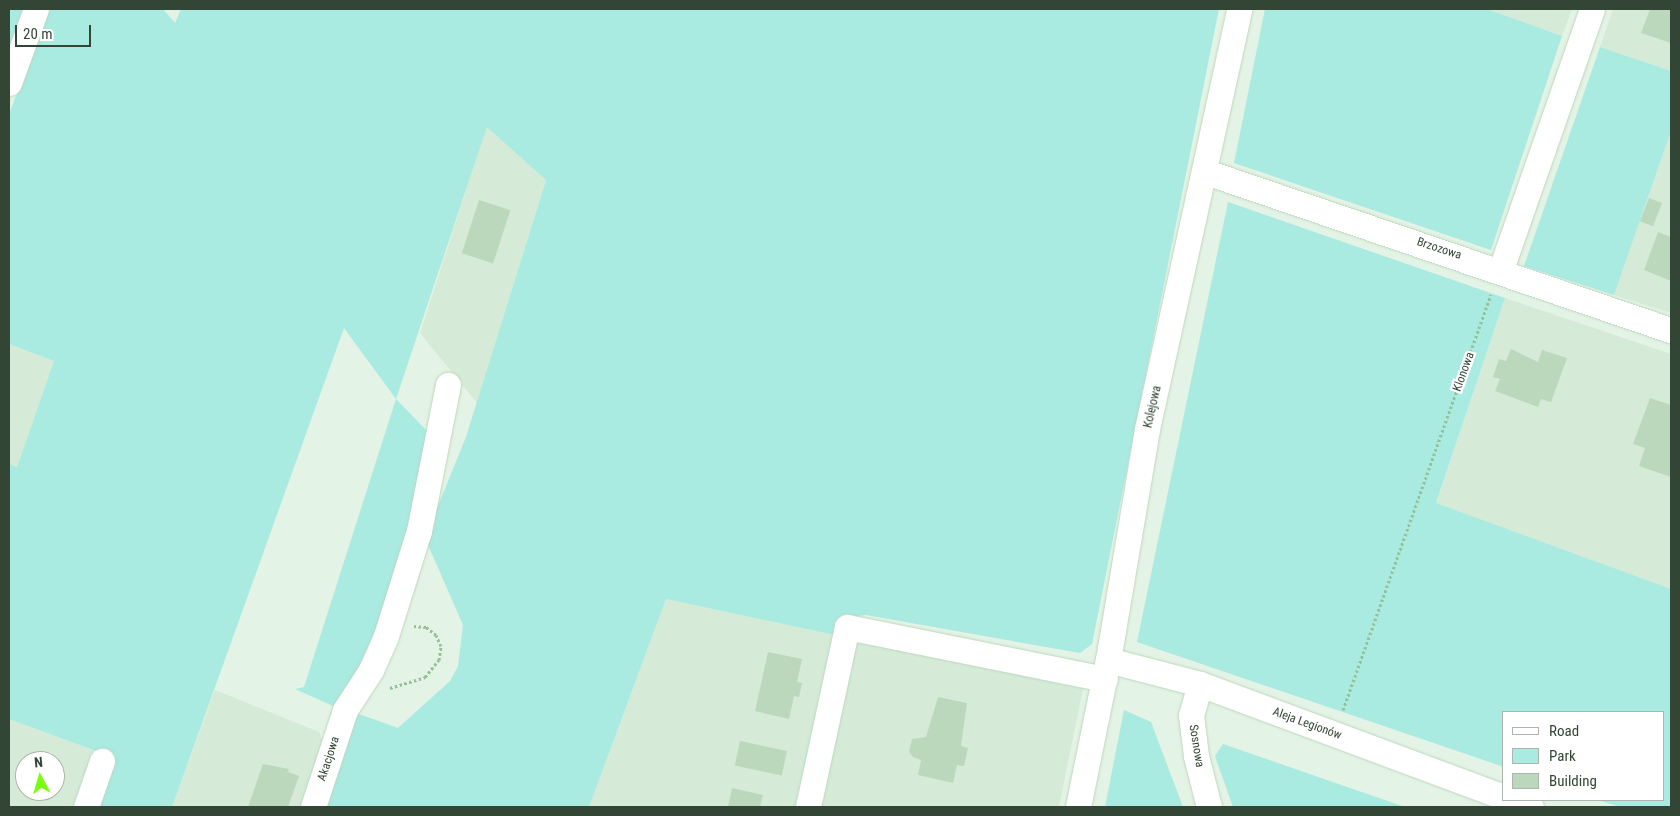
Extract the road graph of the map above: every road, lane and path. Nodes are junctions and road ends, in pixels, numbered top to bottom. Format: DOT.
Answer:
graph roads {
  1 [pos="36,9"];
  2 [pos="1239,9"];
  3 [pos="1592,9"];
  4 [pos="9,83"];
  5 [pos="1206,172"];
  6 [pos="1501,269"];
  7 [pos="1671,330"];
  8 [pos="448,385"];
  9 [pos="386,636"];
  10 [pos="1107,670"];
  11 [pos="1200,684"];
  12 [pos="351,702"];
  13 [pos="1334,734"];
  14 [pos="102,761"];
  15 [pos="1502,796"];
  16 [pos="1514,801"];
  17 [pos="86,807"];
  18 [pos="313,807"];
  19 [pos="808,807"];
  20 [pos="1078,807"];
  21 [pos="1209,807"];
  22 [pos="1531,807"];
  1 -- 4 [label="street"];
  2 -- 5 [label="street, Kolejowa"];
  3 -- 6 [label="street"];
  5 -- 6 [label="street, Brzozowa"];
  5 -- 10 [label="street, Kolejowa"];
  6 -- 7 [label="street, Brzozowa"];
  6 -- 13 [label="path, Klonowa"];
  8 -- 9 [label="street, Akacjowa"];
  9 -- 12 [label="street, Akacjowa"];
  9 -- 12 [label="path"];
  10 -- 11 [label="street, Aleja Legionów"];
  10 -- 19 [label="street, Aleja Legionów"];
  10 -- 20 [label="street, Kolejowa"];
  11 -- 13 [label="street, Aleja Legionów"];
  11 -- 21 [label="street, Sosnowa"];
  12 -- 18 [label="street, Akacjowa"];
  13 -- 15 [label="street, Aleja Legionów"];
  14 -- 17 [label="street"];
  16 -- 22 [label="street"];
}
